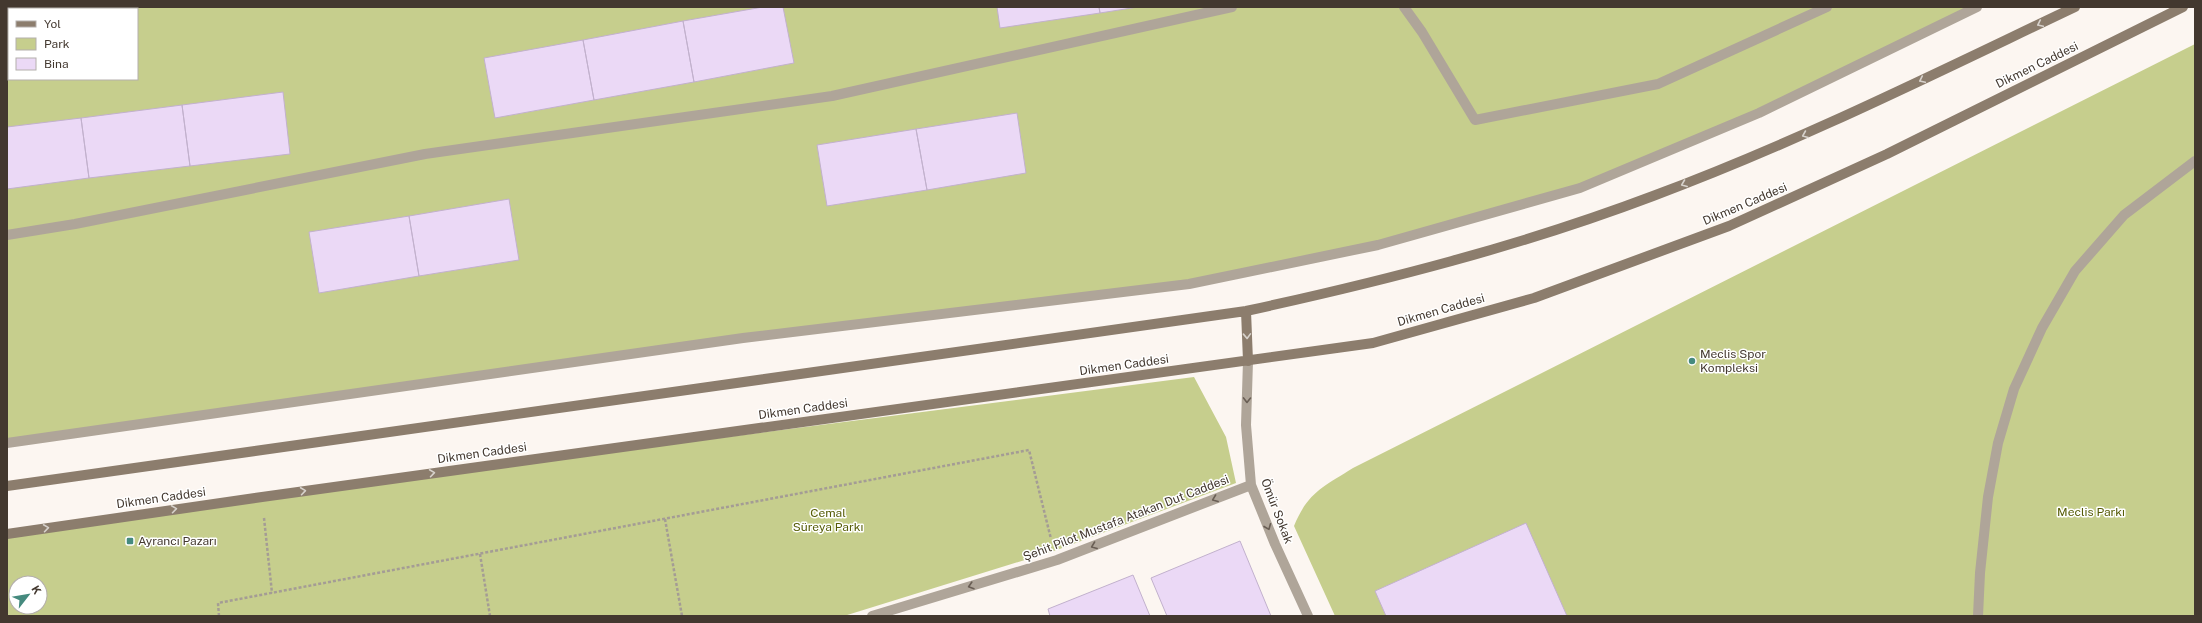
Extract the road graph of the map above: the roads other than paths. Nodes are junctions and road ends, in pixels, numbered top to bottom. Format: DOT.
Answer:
graph roads {
  1 [pos="1232,7"];
  2 [pos="1404,7"];
  3 [pos="1827,7"];
  4 [pos="1977,7"];
  5 [pos="2075,7"];
  6 [pos="2183,7"];
  7 [pos="2195,161"];
  8 [pos="7,235"];
  9 [pos="1246,311"];
  10 [pos="1248,362"];
  11 [pos="7,443"];
  12 [pos="1252,484"];
  13 [pos="7,486"];
  14 [pos="7,534"];
  15 [pos="872,616"];
  16 [pos="1308,616"];
  17 [pos="1978,616"];
  1 -- 8 [label="street"];
  2 -- 3 [label="street"];
  4 -- 11 [label="street"];
  5 -- 9 [label="main road, one-way"];
  6 -- 10 [label="main road, Dikmen Caddesi"];
  7 -- 17 [label="street"];
  9 -- 10 [label="main road, one-way"];
  9 -- 13 [label="main road"];
  10 -- 12 [label="street, Ömür Sokak, one-way"];
  14 -- 10 [label="main road, Dikmen Caddesi, one-way"];
  12 -- 15 [label="street, Şehit Pilot Mustafa Atakan Dut Caddesi, one-way"];
  12 -- 16 [label="street, Ömür Sokak, one-way"];
}
